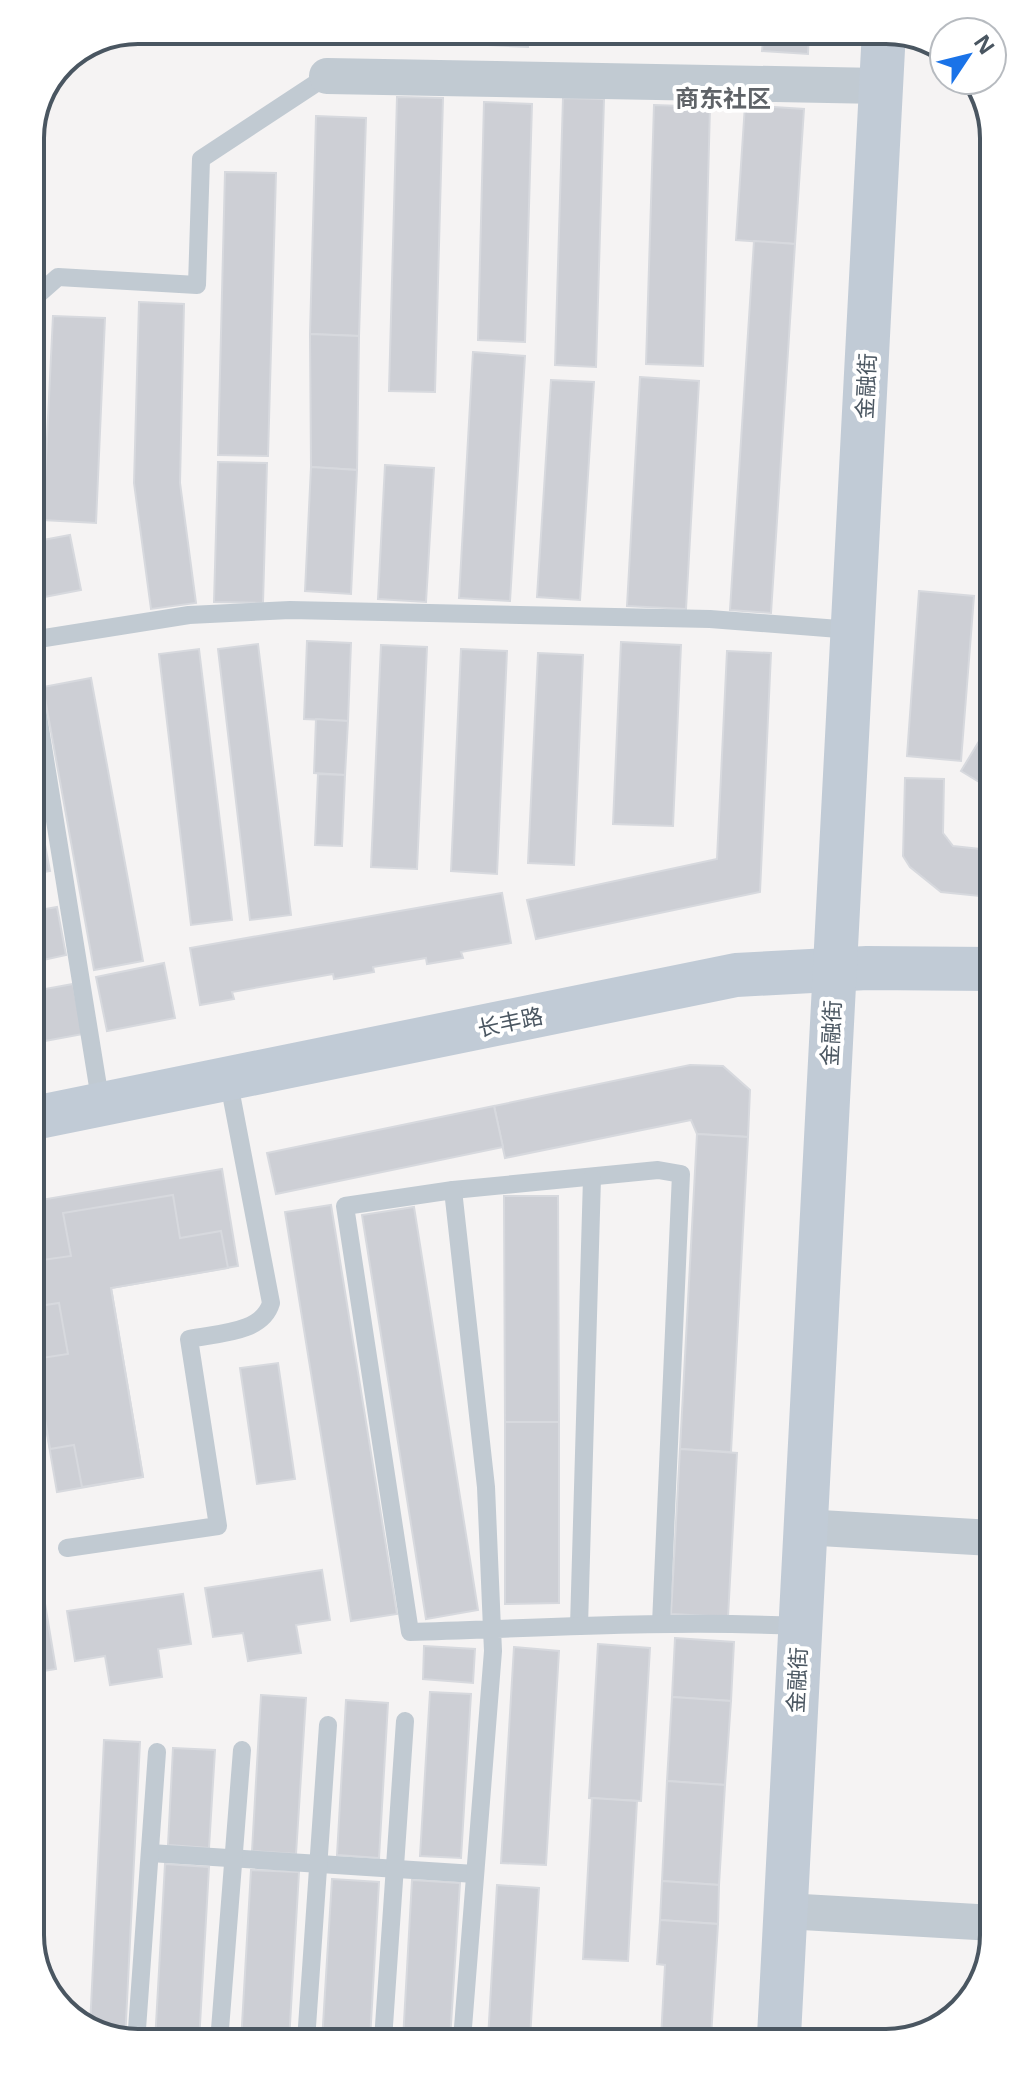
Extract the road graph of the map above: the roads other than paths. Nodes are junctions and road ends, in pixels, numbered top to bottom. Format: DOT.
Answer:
graph roads {
  1 [pos="883,44"];
  2 [pos="327,76"];
  3 [pos="881,86"];
  4 [pos="44,289"];
  5 [pos="852,630"];
  6 [pos="44,638"];
  7 [pos="44,753"];
  8 [pos="980,969"];
  9 [pos="833,970"];
  10 [pos="228,1078"];
  11 [pos="101,1105"];
  12 [pos="44,1116"];
  13 [pos="592,1178"];
  14 [pos="453,1190"];
  15 [pos="803,1527"];
  16 [pos="980,1537"];
  17 [pos="67,1548"];
  18 [pos="661,1624"];
  19 [pos="579,1626"];
  20 [pos="798,1626"];
  21 [pos="492,1629"];
  22 [pos="405,1721"];
  23 [pos="328,1725"];
  24 [pos="242,1750"];
  25 [pos="157,1752"];
  26 [pos="150,1853"];
  27 [pos="234,1859"];
  28 [pos="319,1864"];
  29 [pos="395,1869"];
  30 [pos="475,1874"];
  31 [pos="785,1911"];
  32 [pos="980,1922"];
  33 [pos="137,2029"];
  34 [pos="220,2029"];
  35 [pos="307,2029"];
  36 [pos="384,2029"];
  37 [pos="463,2029"];
  38 [pos="779,2029"];
  1 -- 3 [label="street, 金融街"];
  2 -- 3 [label="street"];
  2 -- 4 [label="lane"];
  3 -- 5 [label="street, 金融街"];
  5 -- 6 [label="lane"];
  5 -- 9 [label="street, 金融街"];
  7 -- 11 [label="lane"];
  8 -- 9 [label="street, 长丰路"];
  9 -- 10 [label="street, 长丰路"];
  9 -- 15 [label="street, 金融街"];
  10 -- 11 [label="street, 长丰路"];
  10 -- 17 [label="lane"];
  11 -- 12 [label="street, 长丰路"];
  13 -- 14 [label="lane"];
  13 -- 18 [label="lane"];
  13 -- 19 [label="lane"];
  14 -- 21 [label="lane"];
  14 -- 21 [label="lane"];
  15 -- 16 [label="street"];
  15 -- 20 [label="street, 金融街"];
  18 -- 19 [label="lane"];
  18 -- 20 [label="lane"];
  19 -- 21 [label="lane"];
  20 -- 31 [label="street, 金融街"];
  21 -- 30 [label="lane"];
  22 -- 29 [label="lane"];
  23 -- 28 [label="lane"];
  24 -- 27 [label="lane"];
  25 -- 26 [label="lane"];
  26 -- 27 [label="lane"];
  26 -- 33 [label="lane"];
  27 -- 28 [label="lane"];
  27 -- 34 [label="lane"];
  28 -- 29 [label="lane"];
  28 -- 35 [label="lane"];
  29 -- 30 [label="lane"];
  29 -- 36 [label="lane"];
  30 -- 37 [label="lane"];
  31 -- 32 [label="street"];
  31 -- 38 [label="street, 金融街"];
}
